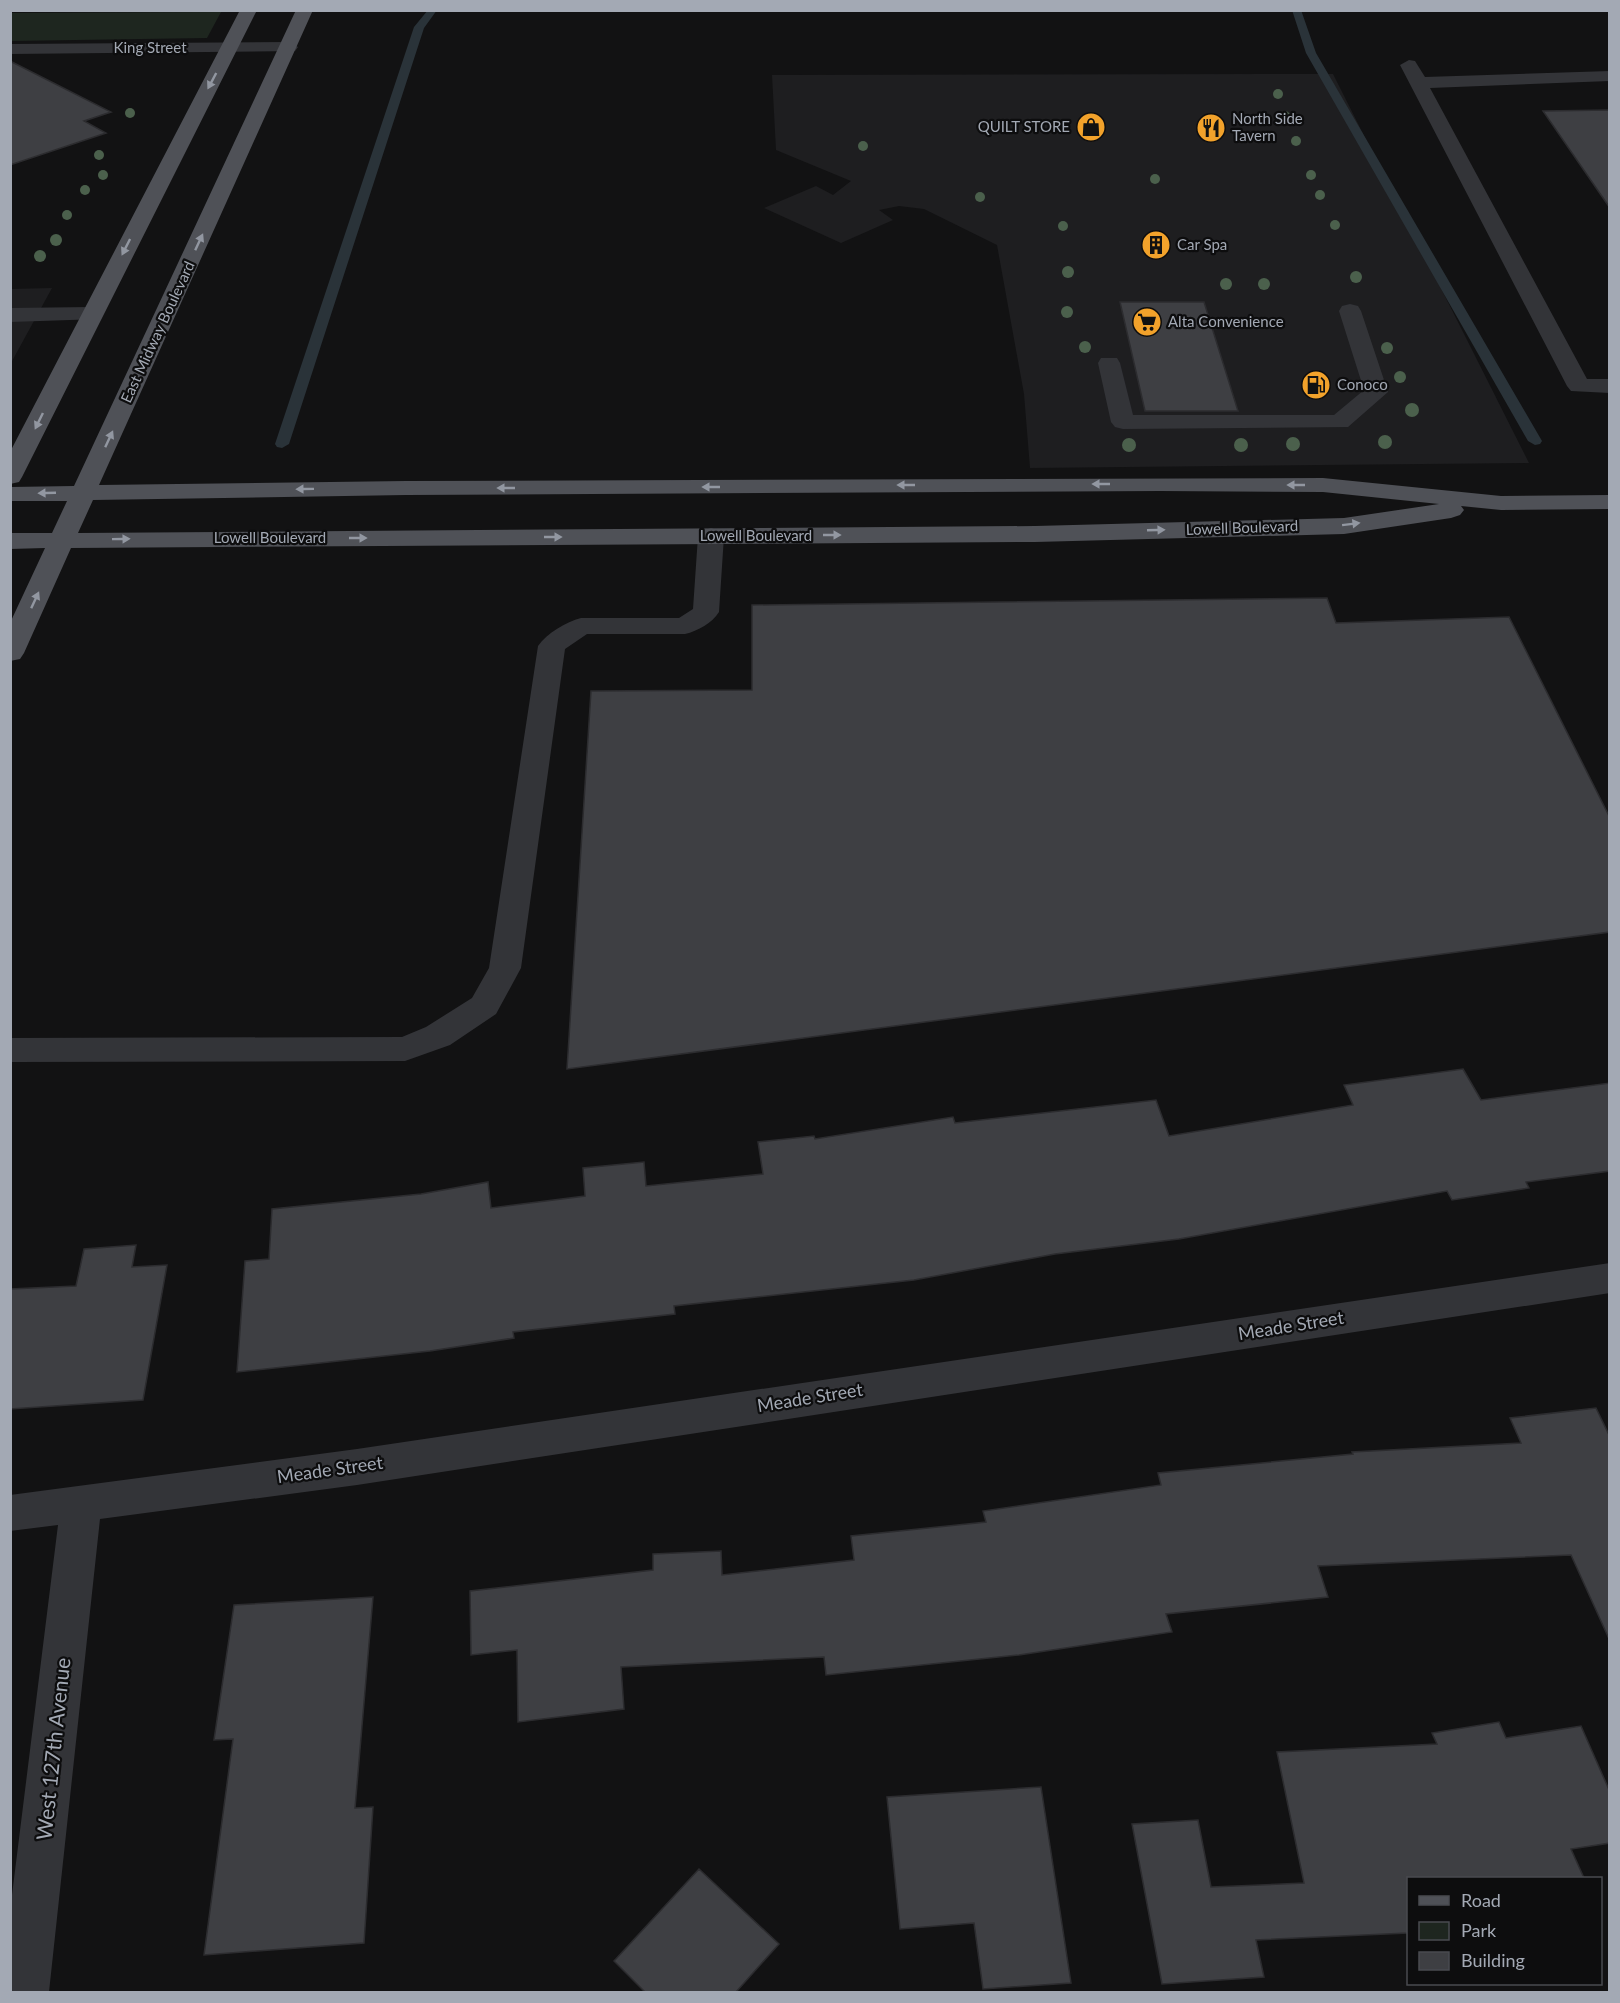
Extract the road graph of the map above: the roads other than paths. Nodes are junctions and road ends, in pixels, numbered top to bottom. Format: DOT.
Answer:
graph roads {
  1 [pos="249,10"];
  2 [pos="305,10"];
  3 [pos="289,47"];
  4 [pos="230,48"];
  5 [pos="10,49"];
  6 [pos="1610,76"];
  7 [pos="1350,311"];
  8 [pos="92,314"];
  9 [pos="10,315"];
  10 [pos="1108,363"];
  11 [pos="1610,386"];
  12 [pos="10,477"];
  13 [pos="1047,484"];
  14 [pos="84,492"];
  15 [pos="10,494"];
  16 [pos="1610,502"];
  17 [pos="1501,503"];
  18 [pos="711,536"];
  19 [pos="63,539"];
  20 [pos="10,541"];
  21 [pos="10,653"];
  22 [pos="10,1050"];
  23 [pos="1610,1278"];
  24 [pos="81,1505"];
  25 [pos="10,1513"];
  26 [pos="25,1992"];
  1 -- 4 [label="main road"];
  2 -- 3 [label="main road, East Midway Boulevard"];
  3 -- 4 [label="street, King Street"];
  14 -- 3 [label="main road, East Midway Boulevard, one-way"];
  4 -- 5 [label="street, King Street"];
  4 -- 8 [label="main road, one-way"];
  6 -- 11 [label="street"];
  7 -- 10 [label="street"];
  8 -- 9 [label="street"];
  8 -- 12 [label="main road, one-way"];
  13 -- 14 [label="main road, Lowell Boulevard, one-way"];
  17 -- 13 [label="main road, Lowell Boulevard, one-way"];
  13 -- 18 [label="main road"];
  14 -- 15 [label="main road, Lowell Boulevard, one-way"];
  14 -- 19 [label="main road, East Midway Boulevard"];
  16 -- 17 [label="main road, Lowell Boulevard"];
  18 -- 17 [label="main road, Lowell Boulevard, one-way"];
  19 -- 18 [label="main road, Lowell Boulevard, one-way"];
  18 -- 22 [label="street"];
  19 -- 20 [label="main road, Lowell Boulevard"];
  21 -- 19 [label="main road, East Midway Boulevard, one-way"];
  23 -- 24 [label="street, Meade Street"];
  24 -- 25 [label="street, Meade Street"];
  24 -- 26 [label="street, West 127th Avenue"];
}
